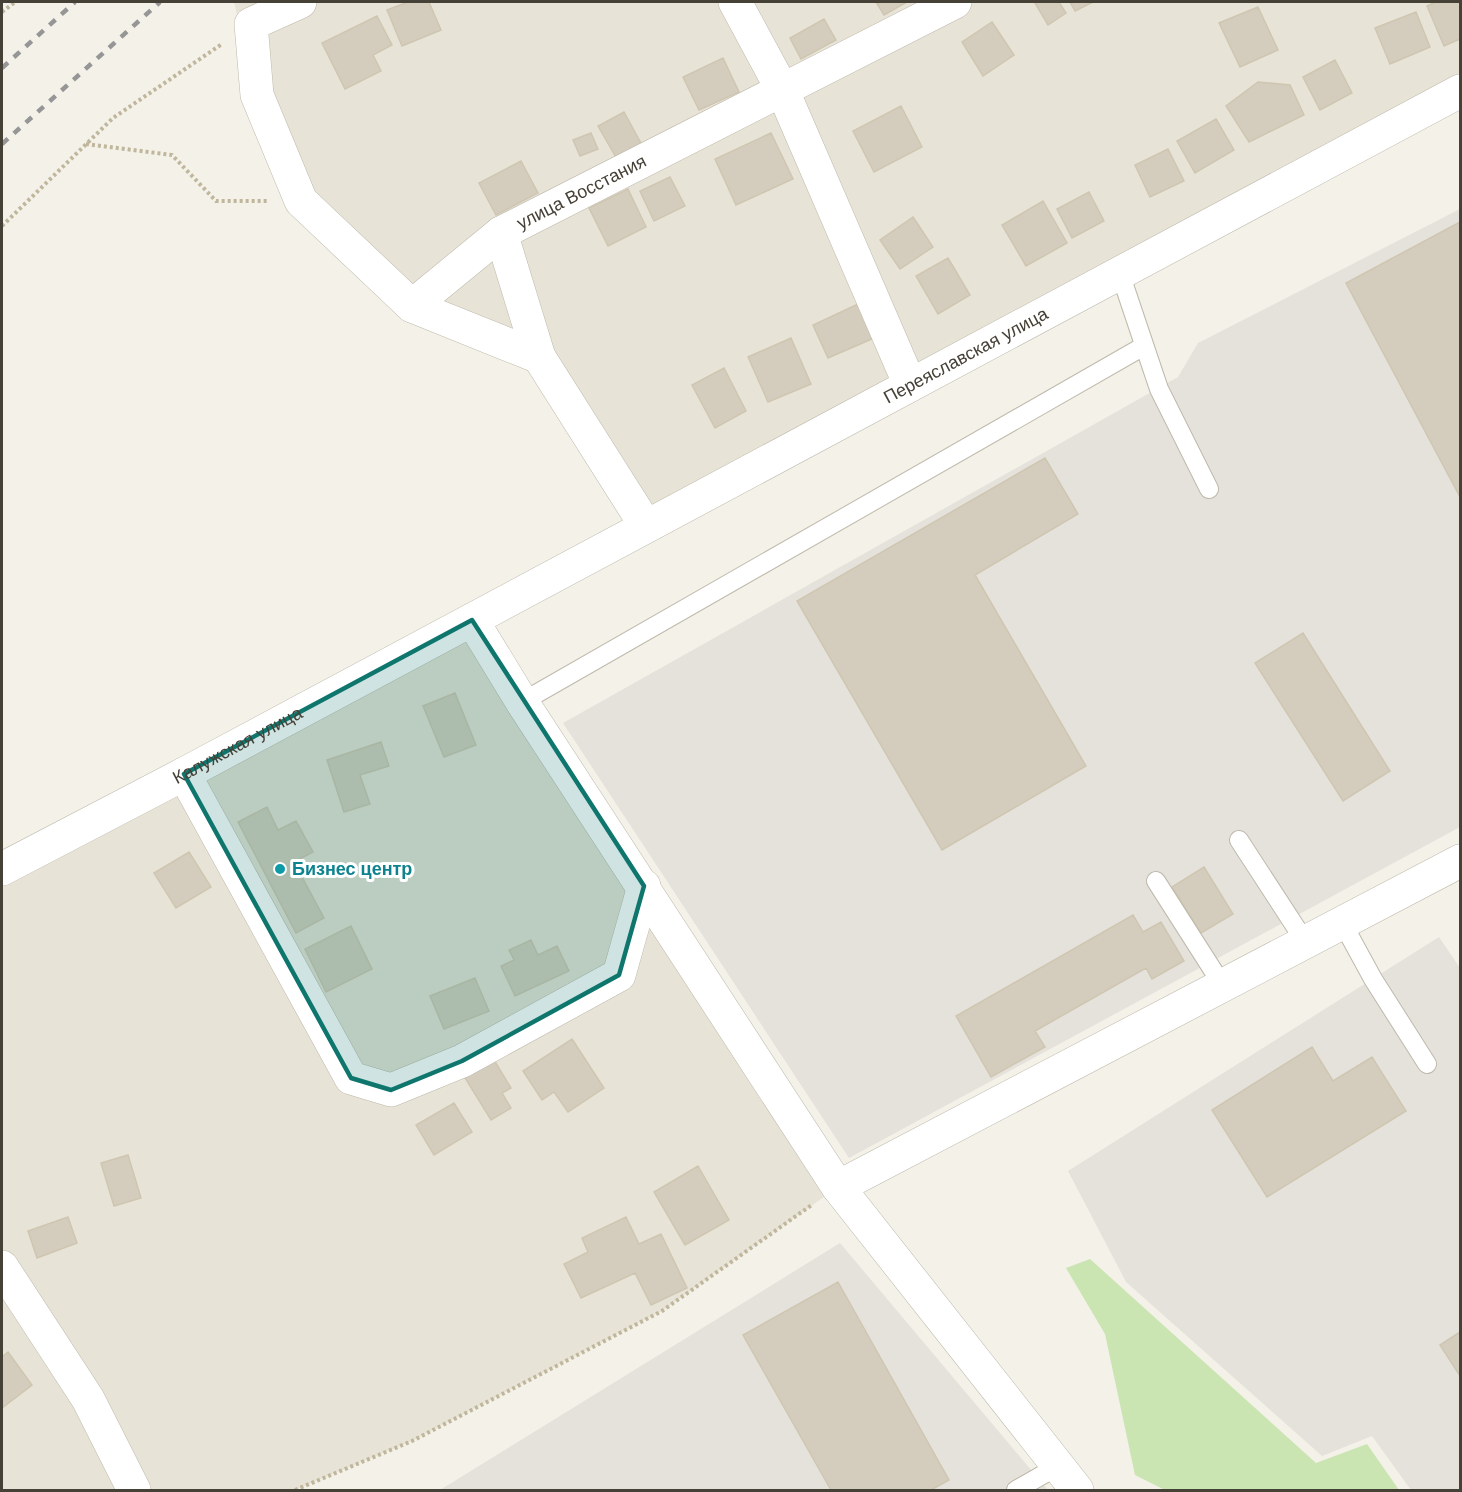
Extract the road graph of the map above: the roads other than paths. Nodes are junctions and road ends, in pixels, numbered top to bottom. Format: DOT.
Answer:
graph roads {
  1 [pos="300,2"];
  2 [pos="735,2"];
  3 [pos="955,2"];
  4 [pos="782,89"];
  5 [pos="1461,91"];
  6 [pos="501,233"];
  7 [pos="1120,273"];
  8 [pos="412,306"];
  9 [pos="1144,346"];
  10 [pos="538,357"];
  11 [pos="910,385"];
  12 [pos="1209,489"];
  13 [pos="646,526"];
  14 [pos="472,620"];
  15 [pos="522,702"];
  16 [pos="184,774"];
  17 [pos="1239,840"];
  18 [pos="1461,861"];
  19 [pos="2,869"];
  20 [pos="1156,881"];
  21 [pos="644,886"];
  22 [pos="1343,924"];
  23 [pos="1306,943"];
  24 [pos="1223,986"];
  25 [pos="1427,1064"];
  26 [pos="838,1187"];
  27 [pos="2,1267"];
  28 [pos="10,1300"];
  29 [pos="1067,1478"];
  30 [pos="134,1491"];
  31 [pos="1016,1491"];
  1 -- 8 [label="street"];
  2 -- 4 [label="street"];
  3 -- 4 [label="street, улица Восстания"];
  4 -- 6 [label="street, улица Восстания"];
  4 -- 11 [label="street"];
  5 -- 7 [label="street, Переяславская улица"];
  6 -- 8 [label="street"];
  6 -- 10 [label="street, улица Восстания"];
  7 -- 9 [label="lane"];
  7 -- 11 [label="street, Переяславская улица"];
  8 -- 10 [label="street"];
  9 -- 12 [label="lane"];
  9 -- 15 [label="lane"];
  10 -- 13 [label="street, улица Восстания"];
  11 -- 13 [label="street, Переяславская улица"];
  13 -- 14 [label="street, Переяславская улица"];
  14 -- 15 [label="street"];
  14 -- 16 [label="street, Калужская улица"];
  15 -- 21 [label="street"];
  16 -- 19 [label="street, Калужская улица"];
  16 -- 21 [label="street"];
  17 -- 23 [label="lane"];
  18 -- 22 [label="street"];
  20 -- 24 [label="lane"];
  21 -- 26 [label="street"];
  22 -- 23 [label="street"];
  22 -- 25 [label="lane"];
  23 -- 24 [label="street"];
  24 -- 26 [label="street"];
  26 -- 29 [label="street"];
  27 -- 28 [label="street"];
  28 -- 30 [label="street"];
  29 -- 31 [label="lane"];
}
